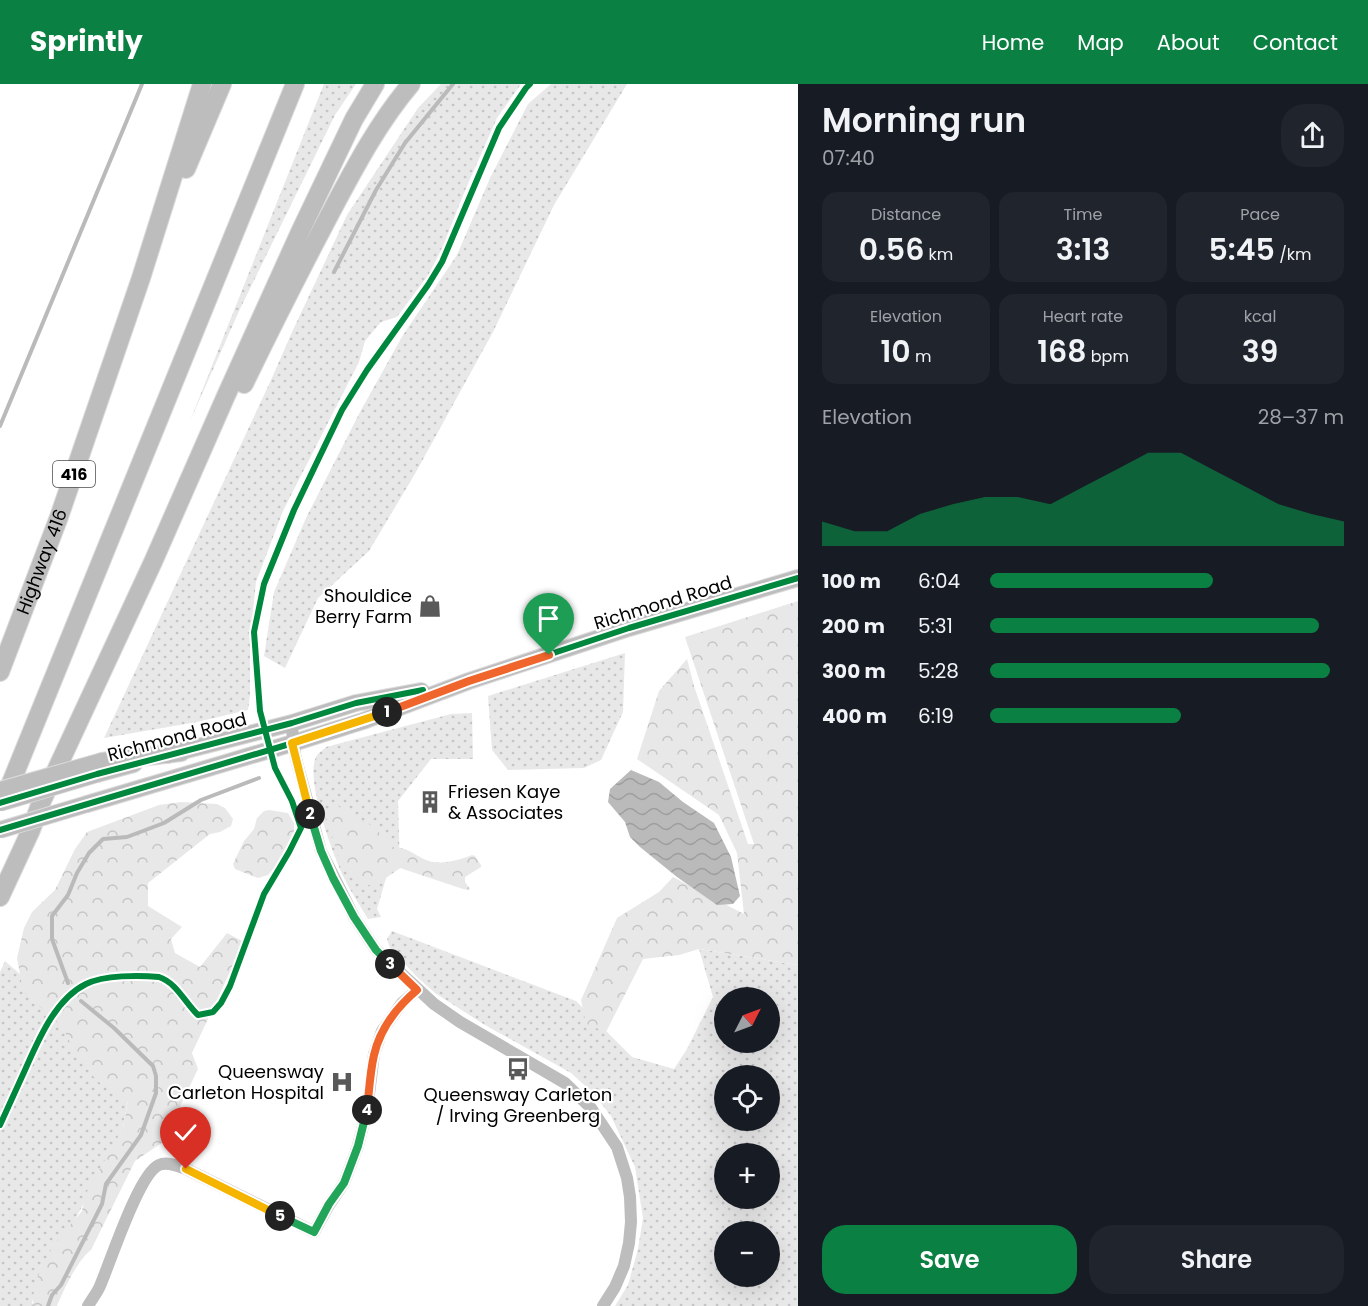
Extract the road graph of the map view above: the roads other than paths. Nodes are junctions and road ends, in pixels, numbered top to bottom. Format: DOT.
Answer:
graph roads {
  1 [pos="202,84"];
  2 [pos="222,84"];
  3 [pos="295,84"];
  4 [pos="375,84"];
  5 [pos="411,84"];
  6 [pos="141,278"];
  7 [pos="153,562"];
  8 [pos="798,578"];
  9 [pos="0,672"];
  10 [pos="469,681"];
  11 [pos="292,723"];
  12 [pos="292,743"];
  13 [pos="181,752"];
  14 [pos="99,768"];
  15 [pos="0,791"];
  16 [pos="0,803"];
  17 [pos="0,811"];
  18 [pos="0,830"];
  19 [pos="0,897"];
  20 [pos="417,990"];
  21 [pos="88,1306"];
  22 [pos="603,1306"];
  1 -- 6 [label="highway"];
  2 -- 6 [label="highway"];
  3 -- 17 [label="highway"];
  4 -- 7 [label="highway"];
  5 -- 7 [label="highway"];
  6 -- 9 [label="highway, Highway 416 / 416"];
  7 -- 19 [label="highway"];
  8 -- 10 [label="main road, Richmond Road"];
  10 -- 11 [label="main road, Richmond Road"];
  10 -- 12 [label="main road, Richmond Road"];
  11 -- 12 [label="street"];
  11 -- 13 [label="main road, Richmond Road"];
  12 -- 18 [label="main road, Richmond Road, bridge"];
  12 -- 20 [label="street"];
  13 -- 14 [label="highway"];
  14 -- 15 [label="highway, bridge"];
  14 -- 16 [label="main road, Richmond Road, bridge"];
  20 -- 21 [label="street"];
  20 -- 22 [label="street"];
}
